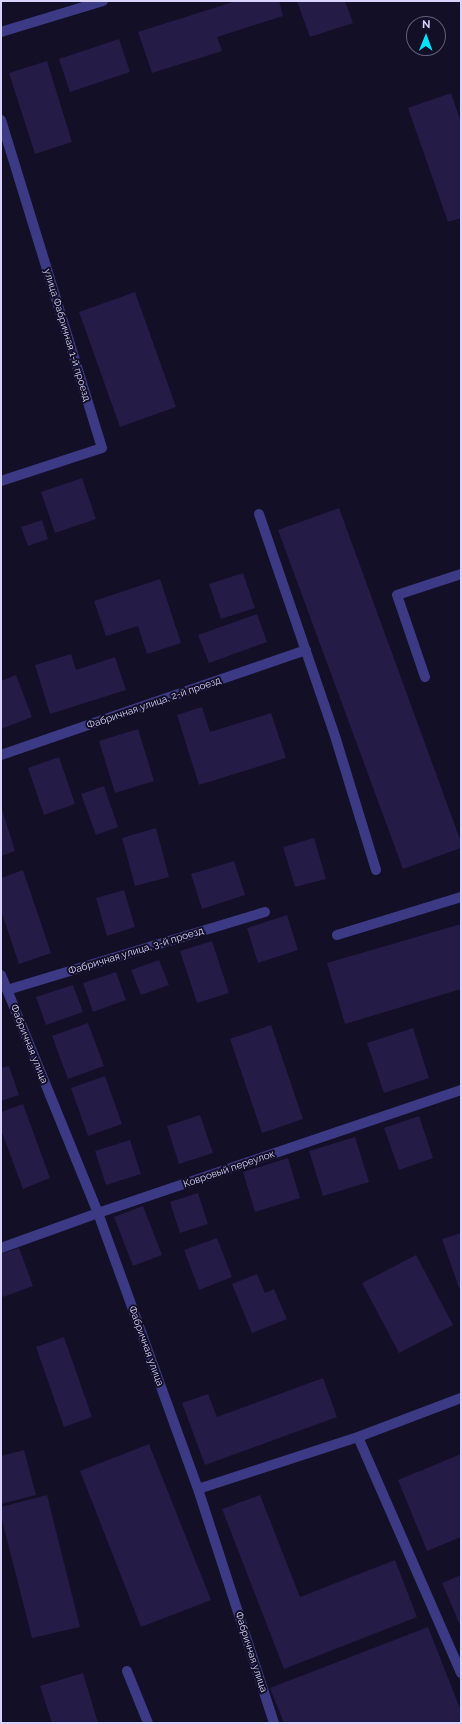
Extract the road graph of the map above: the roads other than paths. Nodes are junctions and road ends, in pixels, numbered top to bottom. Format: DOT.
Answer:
graph roads {
  1 [pos="103,1"];
  2 [pos="1,32"];
  3 [pos="1,120"];
  4 [pos="1,481"];
  5 [pos="259,514"];
  6 [pos="461,574"];
  7 [pos="306,650"];
  8 [pos="425,677"];
  9 [pos="1,755"];
  10 [pos="376,870"];
  11 [pos="461,897"];
  12 [pos="266,912"];
  13 [pos="337,935"];
  14 [pos="1,975"];
  15 [pos="6,990"];
  16 [pos="459,1091"];
  17 [pos="98,1213"];
  18 [pos="1,1248"];
  19 [pos="461,1398"];
  20 [pos="358,1437"];
  21 [pos="198,1489"];
  22 [pos="127,1670"];
  23 [pos="461,1673"];
  24 [pos="148,1723"];
  25 [pos="274,1723"];
  1 -- 2 [label="street"];
  3 -- 4 [label="street, улица Фабричная 1-й проезд"];
  5 -- 7 [label="street"];
  6 -- 8 [label="street"];
  7 -- 9 [label="street, Фабричная улица, 2-й проезд"];
  7 -- 10 [label="street"];
  11 -- 13 [label="street"];
  12 -- 15 [label="street, Фабричная улица, 3-й проезд"];
  14 -- 15 [label="street, Фабричная улица"];
  15 -- 17 [label="street, Фабричная улица"];
  16 -- 17 [label="street, Ковровый переулок"];
  17 -- 18 [label="street, Ковровый переулок"];
  17 -- 21 [label="street, Фабричная улица"];
  19 -- 20 [label="street"];
  20 -- 21 [label="street"];
  20 -- 23 [label="street"];
  21 -- 25 [label="street, Фабричная улица"];
  22 -- 24 [label="street"];
}
